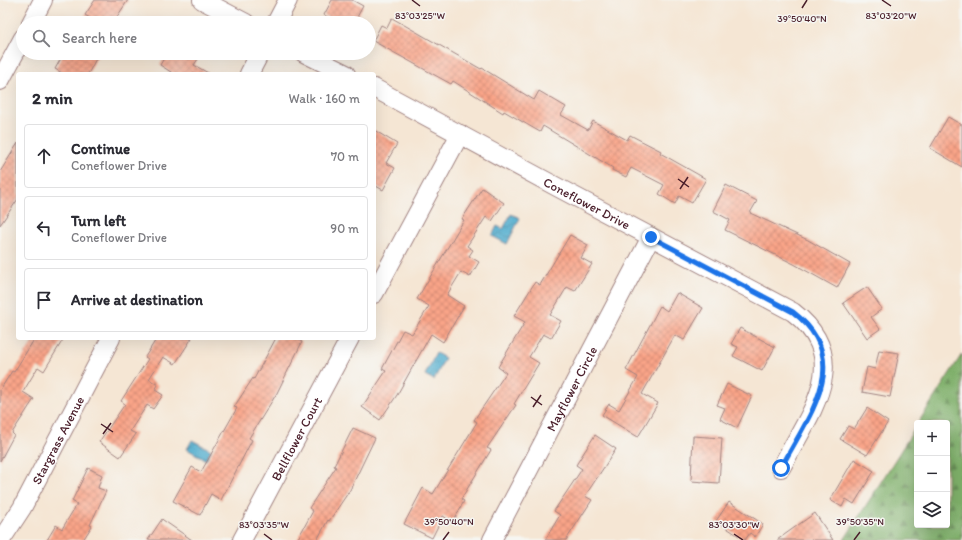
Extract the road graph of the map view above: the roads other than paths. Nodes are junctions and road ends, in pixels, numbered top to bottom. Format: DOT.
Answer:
graph roads {
  1 [pos="43,0"];
  2 [pos="202,0"];
  3 [pos="288,0"];
  4 [pos="35,16"];
  5 [pos="233,16"];
  6 [pos="280,16"];
  7 [pos="16,51"];
  8 [pos="256,60"];
  9 [pos="318,60"];
  10 [pos="250,72"];
  11 [pos="342,72"];
  12 [pos="0,81"];
  13 [pos="376,89"];
  14 [pos="460,134"];
  15 [pos="651,237"];
  16 [pos="376,290"];
  17 [pos="110,340"];
  18 [pos="349,340"];
  19 [pos="781,468"];
  20 [pos="1,540"];
  21 [pos="242,540"];
  22 [pos="492,540"];
  1 -- 4 [label="street"];
  2 -- 5 [label="street"];
  3 -- 6 [label="street"];
  7 -- 12 [label="street"];
  8 -- 10 [label="street"];
  9 -- 11 [label="street"];
  13 -- 14 [label="street, Coneflower Drive"];
  14 -- 15 [label="street, Coneflower Drive"];
  14 -- 16 [label="street"];
  15 -- 19 [label="street, Coneflower Drive"];
  15 -- 22 [label="street, Mayflower Circle"];
  17 -- 20 [label="street, Stargrass Avenue"];
  18 -- 21 [label="street, Bellflower Court"];
}
